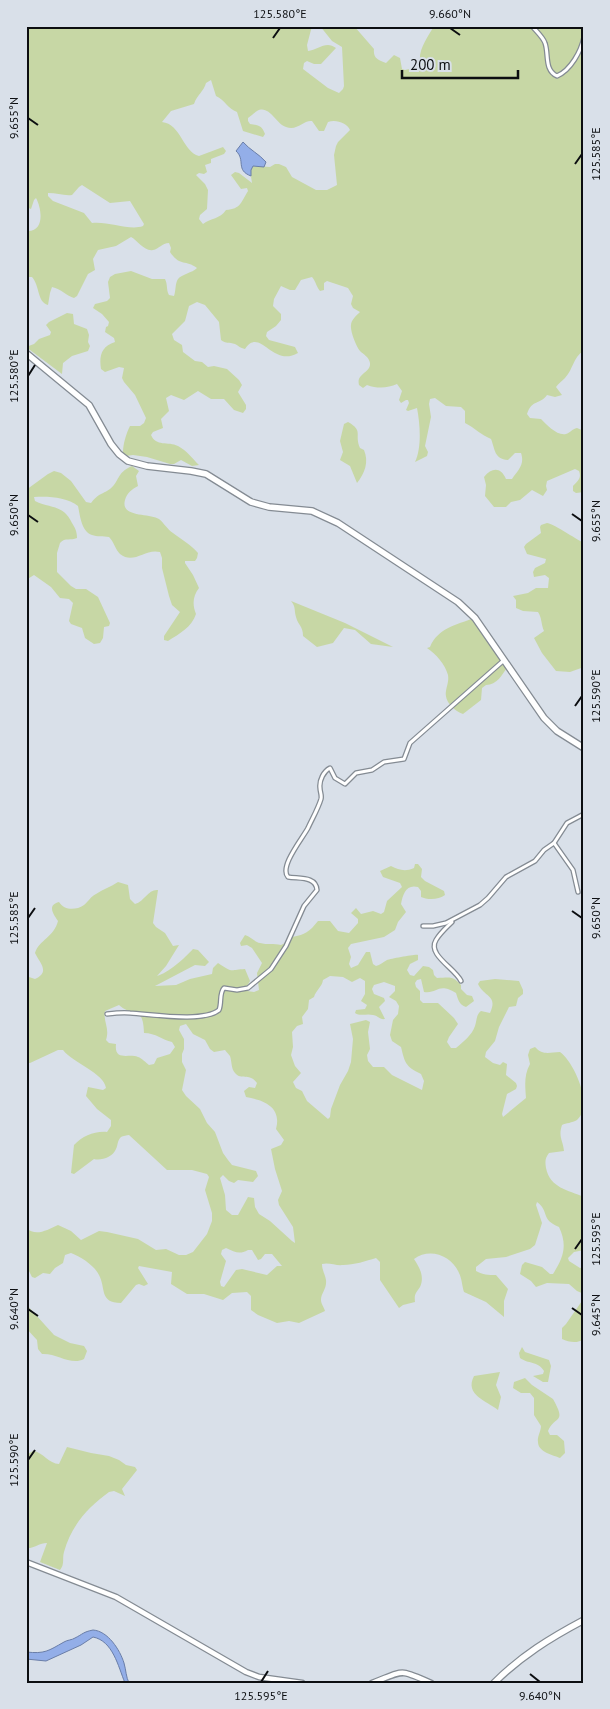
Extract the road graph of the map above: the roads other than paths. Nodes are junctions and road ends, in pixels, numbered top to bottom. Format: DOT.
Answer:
graph roads {
  1 [pos="532,26"];
  2 [pos="584,37"];
  3 [pos="26,353"];
  4 [pos="504,660"];
  5 [pos="584,748"];
  6 [pos="584,814"];
  7 [pos="554,843"];
  8 [pos="578,892"];
  9 [pos="455,920"];
  10 [pos="423,926"];
  11 [pos="461,981"];
  12 [pos="107,1014"];
  13 [pos="26,1562"];
  14 [pos="584,1620"];
  15 [pos="302,1683"];
  16 [pos="372,1683"];
  17 [pos="431,1683"];
  18 [pos="494,1683"];
  1 -- 2 [label="street"];
  3 -- 4 [label="highway"];
  4 -- 5 [label="highway"];
  4 -- 12 [label="street"];
  6 -- 7 [label="street"];
  7 -- 8 [label="street"];
  7 -- 9 [label="street"];
  9 -- 10 [label="street"];
  9 -- 11 [label="street"];
  13 -- 15 [label="street"];
  14 -- 18 [label="highway"];
  16 -- 17 [label="street"];
}
